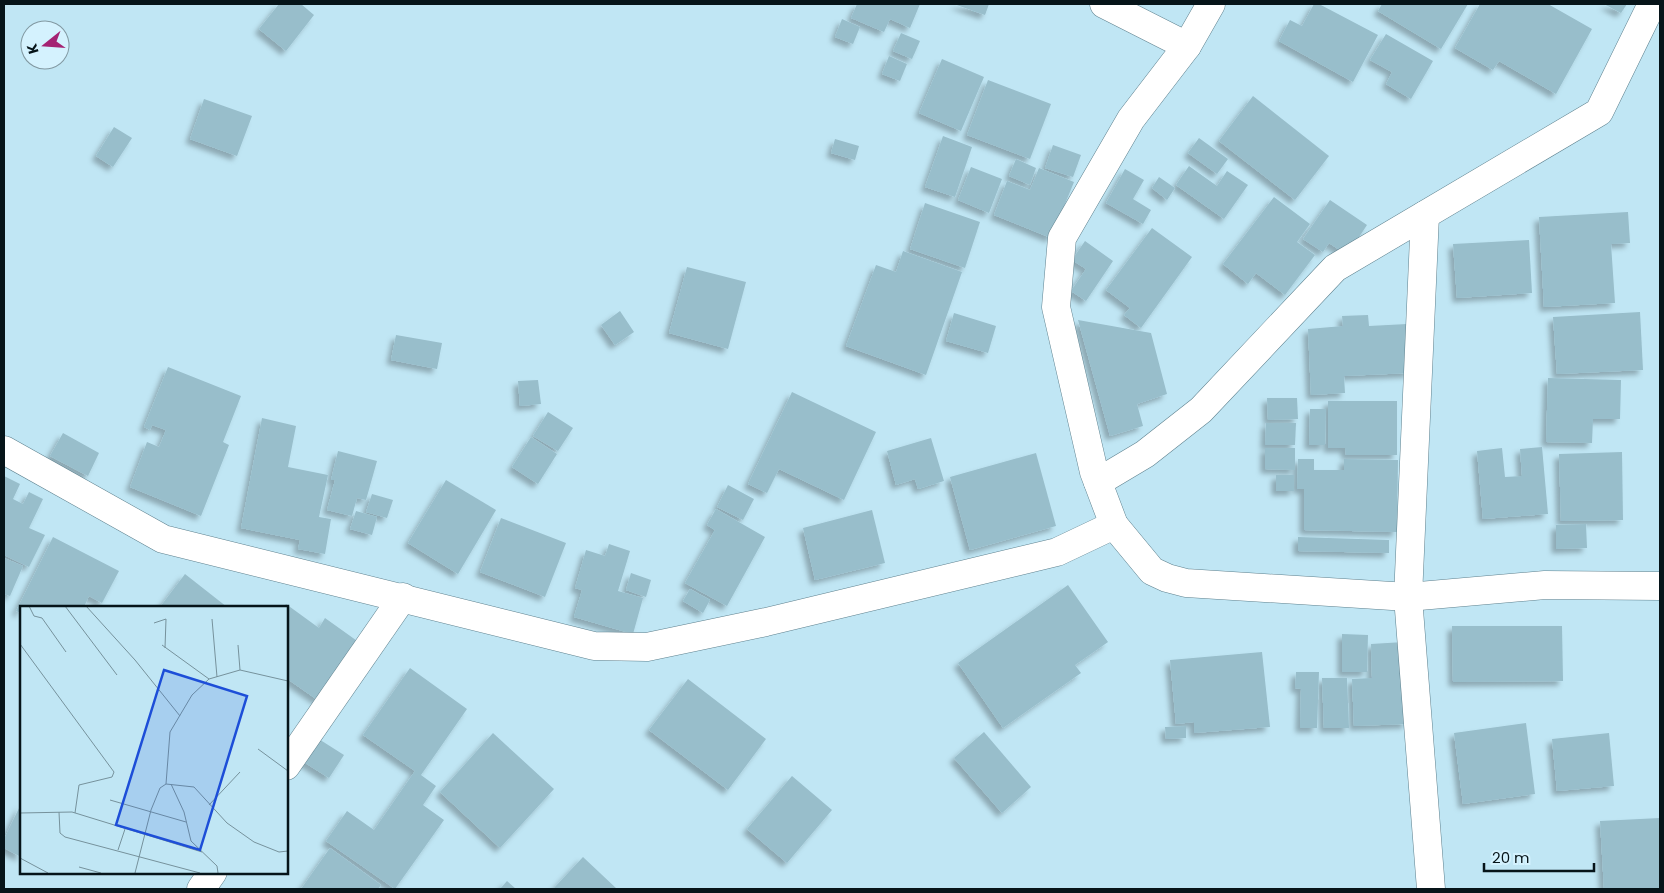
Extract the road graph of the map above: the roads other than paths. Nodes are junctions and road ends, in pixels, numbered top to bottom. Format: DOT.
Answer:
graph roads {
  1 [pos="1104,4"];
  2 [pos="1210,4"];
  3 [pos="1652,4"];
  4 [pos="1188,46"];
  5 [pos="1425,215"];
  6 [pos="4,450"];
  7 [pos="1098,482"];
  8 [pos="1114,525"];
  9 [pos="1660,586"];
  10 [pos="402,597"];
  11 [pos="1408,597"];
  12 [pos="288,763"];
  13 [pos="212,873"];
  14 [pos="201,889"];
  15 [pos="1431,889"];
  1 -- 4 [label="street"];
  2 -- 4 [label="street"];
  3 -- 5 [label="street"];
  4 -- 7 [label="street"];
  5 -- 7 [label="street"];
  5 -- 11 [label="street"];
  6 -- 10 [label="street"];
  7 -- 8 [label="street"];
  8 -- 10 [label="street"];
  8 -- 11 [label="street"];
  9 -- 11 [label="street"];
  10 -- 12 [label="street"];
  11 -- 15 [label="street"];
  13 -- 14 [label="street"];
}
